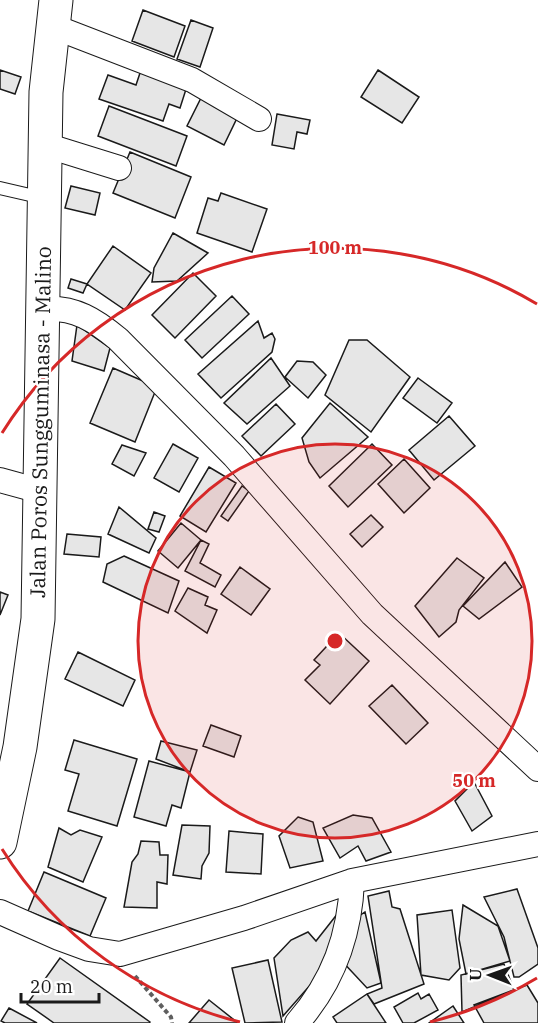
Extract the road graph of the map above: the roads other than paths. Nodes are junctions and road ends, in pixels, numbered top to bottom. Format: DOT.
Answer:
graph roads {
  1 [pos="54,13"];
  2 [pos="259,119"];
  3 [pos="45,145"];
  4 [pos="118,168"];
  5 [pos="0,188"];
  6 [pos="45,198"];
  7 [pos="44,309"];
  8 [pos="0,480"];
  9 [pos="40,491"];
  10 [pos="538,769"];
  11 [pos="7,783"];
  12 [pos="0,842"];
  13 [pos="538,844"];
  14 [pos="351,891"];
  15 [pos="0,912"];
  16 [pos="297,1023"];
  1 -- 2 [label="street"];
  1 -- 3 [label="main road, Jalan Poros Sungguminasa - Malino"];
  3 -- 4 [label="street"];
  3 -- 6 [label="main road, Jalan Poros Sungguminasa - Malino"];
  5 -- 6 [label="lane"];
  6 -- 7 [label="main road, Jalan Poros Sungguminasa - Malino"];
  7 -- 9 [label="main road, Jalan Poros Sungguminasa - Malino"];
  7 -- 10 [label="street"];
  8 -- 9 [label="street"];
  9 -- 11 [label="main road, Jalan Poros Sungguminasa - Malino"];
  11 -- 12 [label="main road, Jalan Poros Sungguminasa - Malino"];
  13 -- 14 [label="street"];
  14 -- 15 [label="street"];
  14 -- 16 [label="street"];
}
